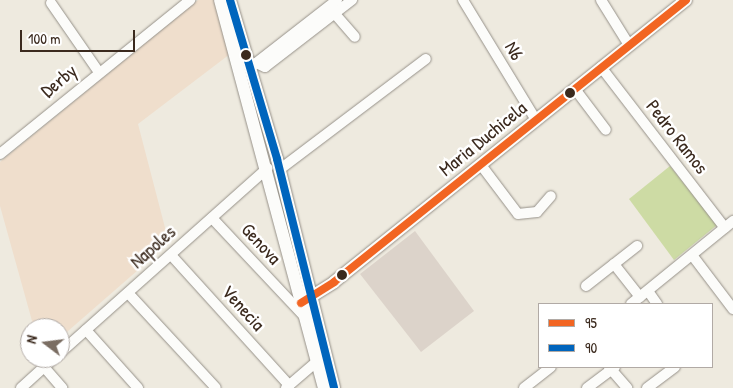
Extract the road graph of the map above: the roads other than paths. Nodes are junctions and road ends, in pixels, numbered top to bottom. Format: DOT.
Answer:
graph roads {
  1 [pos="190,0"];
  2 [pos="220,0"];
  3 [pos="230,0"];
  4 [pos="336,0"];
  5 [pos="352,0"];
  6 [pos="463,0"];
  7 [pos="601,0"];
  8 [pos="686,0"];
  9 [pos="51,3"];
  10 [pos="334,14"];
  11 [pos="355,37"];
  12 [pos="629,45"];
  13 [pos="426,58"];
  14 [pos="252,66"];
  15 [pos="601,67"];
  16 [pos="98,71"];
  17 [pos="575,89"];
  18 [pos="536,120"];
  19 [pos="606,130"];
  20 [pos="0,154"];
  21 [pos="481,165"];
  22 [pos="274,169"];
  23 [pos="551,196"];
  24 [pos="212,218"];
  25 [pos="729,224"];
  26 [pos="637,246"];
  27 [pos="170,255"];
  28 [pos="692,255"];
  29 [pos="614,264"];
  30 [pos="586,286"];
  31 [pos="128,293"];
  32 [pos="644,294"];
  33 [pos="306,301"];
  34 [pos="631,303"];
  35 [pos="656,303"];
  36 [pos="733,309"];
  37 [pos="305,317"];
  38 [pos="86,330"];
  39 [pos="70,344"];
  40 [pos="321,357"];
  41 [pos="43,368"];
  42 [pos="45,368"];
  43 [pos="550,368"];
  44 [pos="612,368"];
  45 [pos="674,368"];
  46 [pos="288,386"];
  47 [pos="21,388"];
  48 [pos="62,388"];
  49 [pos="138,388"];
  50 [pos="216,388"];
  51 [pos="324,388"];
  52 [pos="334,388"];
  53 [pos="524,388"];
  54 [pos="587,388"];
  55 [pos="626,388"];
  56 [pos="647,388"];
  1 -- 16 [label="street, Derby"];
  2 -- 22 [label="main road"];
  3 -- 14 [label="main road"];
  4 -- 14 [label="street"];
  5 -- 10 [label="street"];
  6 -- 18 [label="street, N6"];
  7 -- 12 [label="street"];
  8 -- 12 [label="main road, Maria Duchicela"];
  9 -- 16 [label="street"];
  10 -- 11 [label="street"];
  10 -- 14 [label="street"];
  12 -- 15 [label="main road, Maria Duchicela"];
  13 -- 22 [label="street, Napoles"];
  14 -- 22 [label="main road"];
  15 -- 17 [label="main road, Maria Duchicela"];
  15 -- 25 [label="street, Pedro Ramos"];
  16 -- 20 [label="street, Derby"];
  17 -- 18 [label="main road, Maria Duchicela"];
  17 -- 19 [label="street"];
  18 -- 21 [label="main road, Maria Duchicela"];
  21 -- 23 [label="street"];
  21 -- 33 [label="main road, Maria Duchicela"];
  22 -- 24 [label="street, Napoles"];
  22 -- 33 [label="main road"];
  24 -- 27 [label="street, Napoles"];
  24 -- 37 [label="street, Genova"];
  25 -- 28 [label="street"];
  26 -- 29 [label="street"];
  27 -- 31 [label="street, Napoles"];
  27 -- 46 [label="street, Venecia"];
  28 -- 32 [label="street"];
  28 -- 36 [label="street"];
  29 -- 30 [label="street"];
  29 -- 32 [label="street"];
  31 -- 38 [label="street, Napoles"];
  31 -- 50 [label="street"];
  32 -- 34 [label="street"];
  32 -- 35 [label="street"];
  33 -- 37 [label="main road"];
  33 -- 40 [label="main road"];
  37 -- 40 [label="main road"];
  38 -- 39 [label="street, Napoles"];
  38 -- 49 [label="street"];
  40 -- 46 [label="street"];
  40 -- 51 [label="main road"];
  40 -- 52 [label="main road"];
  41 -- 47 [label="street"];
  42 -- 48 [label="street"];
  43 -- 53 [label="street"];
  44 -- 54 [label="street"];
  44 -- 55 [label="street"];
  45 -- 56 [label="street"];
}
